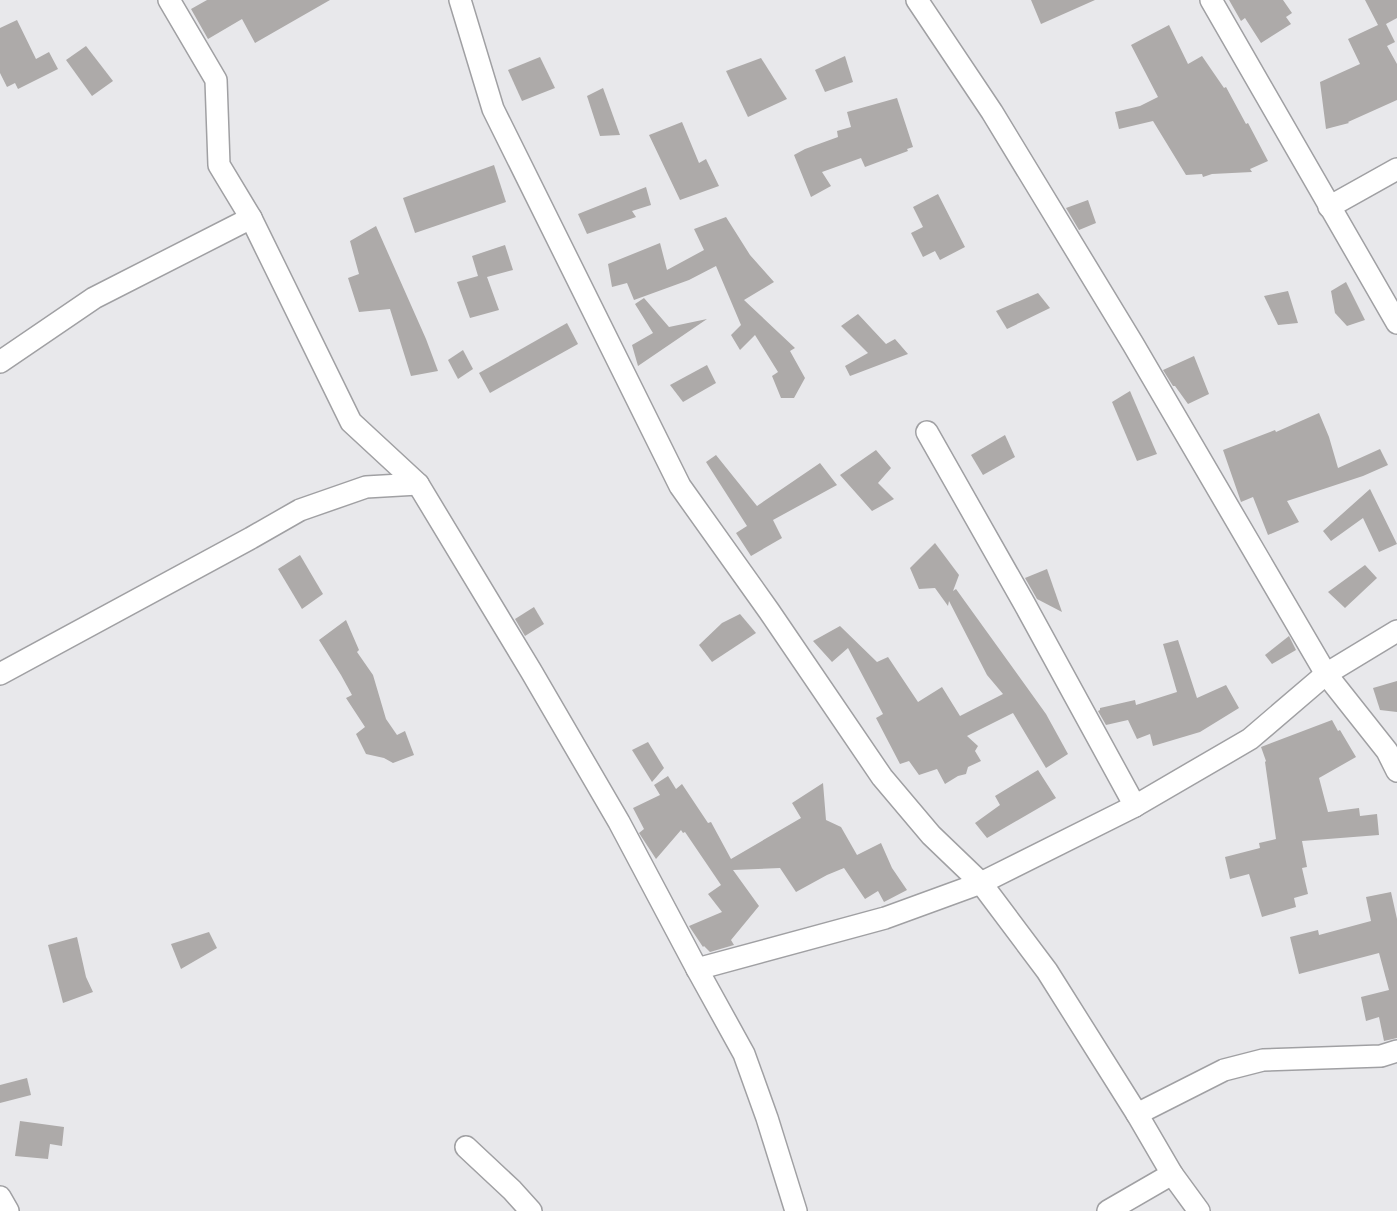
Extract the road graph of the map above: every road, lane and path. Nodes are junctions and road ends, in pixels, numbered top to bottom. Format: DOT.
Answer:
graph roads {
  1 [pos="169,0"];
  2 [pos="460,0"];
  3 [pos="917,0"];
  4 [pos="1211,0"];
  5 [pos="1397,169"];
  6 [pos="1329,207"];
  7 [pos="251,218"];
  8 [pos="1397,323"];
  9 [pos="0,362"];
  10 [pos="927,432"];
  11 [pos="418,484"];
  12 [pos="1397,631"];
  13 [pos="0,674"];
  14 [pos="1326,674"];
  15 [pos="1397,771"];
  16 [pos="1135,806"];
  17 [pos="981,883"];
  18 [pos="697,969"];
  19 [pos="1397,1051"];
  20 [pos="1137,1114"];
  21 [pos="466,1147"];
  22 [pos="1172,1174"];
  23 [pos="0,1196"];
  24 [pos="8,1211"];
  25 [pos="531,1211"];
  26 [pos="796,1211"];
  27 [pos="1108,1211"];
  28 [pos="1199,1211"];
  1 -- 7 [label="street"];
  2 -- 17 [label="street"];
  3 -- 14 [label="street"];
  4 -- 6 [label="street"];
  5 -- 6 [label="street"];
  6 -- 8 [label="street"];
  7 -- 9 [label="street"];
  7 -- 11 [label="street"];
  10 -- 16 [label="street"];
  11 -- 13 [label="street"];
  11 -- 18 [label="street"];
  12 -- 14 [label="street"];
  14 -- 15 [label="street"];
  14 -- 16 [label="street"];
  16 -- 17 [label="street"];
  17 -- 18 [label="street"];
  17 -- 20 [label="street"];
  18 -- 26 [label="street"];
  19 -- 20 [label="street"];
  20 -- 22 [label="street"];
  21 -- 25 [label="street"];
  22 -- 27 [label="street"];
  22 -- 28 [label="street"];
  23 -- 24 [label="street"];
}
